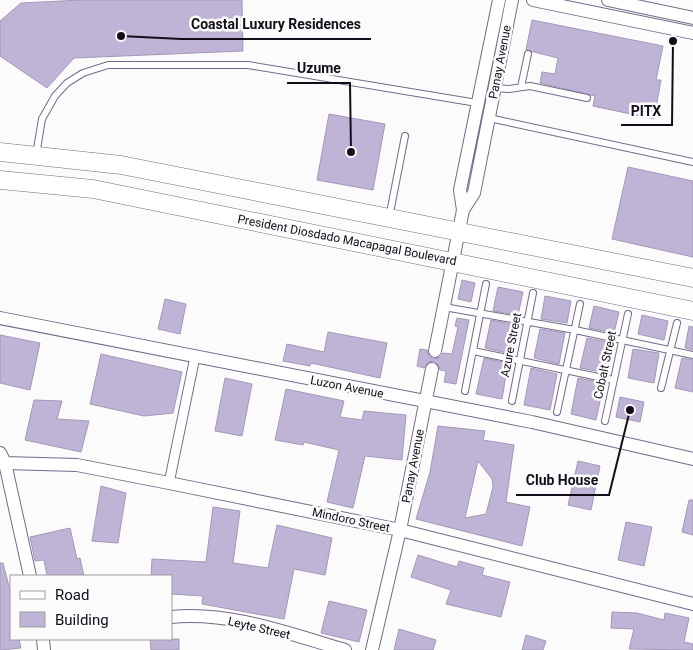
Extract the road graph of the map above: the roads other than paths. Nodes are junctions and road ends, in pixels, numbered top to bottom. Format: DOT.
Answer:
graph roads {
  1 [pos="498,0"];
  2 [pos="512,0"];
  3 [pos="533,0"];
  4 [pos="608,0"];
  5 [pos="693,18"];
  6 [pos="693,33"];
  7 [pos="528,54"];
  8 [pos="521,87"];
  9 [pos="495,88"];
  10 [pos="587,98"];
  11 [pos="478,103"];
  12 [pos="489,118"];
  13 [pos="405,136"];
  14 [pos="0,152"];
  15 [pos="36,155"];
  16 [pos="693,162"];
  17 [pos="0,180"];
  18 [pos="463,210"];
  19 [pos="389,219"];
  20 [pos="458,234"];
  21 [pos="453,260"];
  22 [pos="693,278"];
  23 [pos="486,284"];
  24 [pos="533,293"];
  25 [pos="580,304"];
  26 [pos="444,307"];
  27 [pos="693,311"];
  28 [pos="480,313"];
  29 [pos="628,314"];
  30 [pos="0,318"];
  31 [pos="527,321"];
  32 [pos="677,323"];
  33 [pos="575,330"];
  34 [pos="622,340"];
  35 [pos="670,350"];
  36 [pos="435,351"];
  37 [pos="473,351"];
  38 [pos="693,355"];
  39 [pos="195,358"];
  40 [pos="520,360"];
  41 [pos="432,369"];
  42 [pos="566,370"];
  43 [pos="613,380"];
  44 [pos="661,388"];
  45 [pos="464,391"];
  46 [pos="512,401"];
  47 [pos="425,403"];
  48 [pos="557,412"];
  49 [pos="605,421"];
  50 [pos="2,458"];
  51 [pos="693,459"];
  52 [pos="169,482"];
  53 [pos="400,530"];
  54 [pos="30,575"];
  55 [pos="693,604"];
  56 [pos="172,617"];
  57 [pos="345,650"];
  58 [pos="372,650"];
  1 -- 11 [label="street, Panay Avenue"];
  2 -- 9 [label="street, Panay Avenue"];
  3 -- 6 [label="street"];
  4 -- 5 [label="street"];
  7 -- 8 [label="lane"];
  8 -- 9 [label="lane"];
  8 -- 10 [label="lane"];
  9 -- 12 [label="street, Panay Avenue"];
  11 -- 15 [label="lane"];
  11 -- 18 [label="street, Panay Avenue"];
  12 -- 16 [label="lane"];
  12 -- 18 [label="street, Panay Avenue"];
  13 -- 19 [label="lane"];
  14 -- 15 [label="main road"];
  15 -- 19 [label="main road"];
  17 -- 21 [label="main road, President Diosdado Macapagal Boulevard"];
  18 -- 20 [label="street, Panay Avenue"];
  19 -- 20 [label="main road"];
  20 -- 21 [label="street, Panay Avenue"];
  20 -- 22 [label="main road"];
  21 -- 26 [label="street, Panay Avenue"];
  21 -- 27 [label="main road, President Diosdado Macapagal Boulevard"];
  23 -- 28 [label="lane"];
  24 -- 31 [label="lane, Azure Street"];
  25 -- 33 [label="lane"];
  26 -- 28 [label="lane"];
  26 -- 36 [label="street, Panay Avenue"];
  28 -- 31 [label="lane"];
  28 -- 37 [label="lane"];
  29 -- 34 [label="lane, Cobalt Street"];
  30 -- 39 [label="street, Luzon Avenue"];
  31 -- 33 [label="lane"];
  31 -- 40 [label="lane, Azure Street"];
  32 -- 35 [label="lane"];
  33 -- 34 [label="lane"];
  33 -- 42 [label="lane"];
  34 -- 35 [label="lane"];
  34 -- 43 [label="lane, Cobalt Street"];
  35 -- 38 [label="lane"];
  35 -- 44 [label="lane"];
  37 -- 40 [label="lane"];
  37 -- 45 [label="lane"];
  39 -- 47 [label="street, Luzon Avenue"];
  39 -- 52 [label="street"];
  40 -- 42 [label="lane"];
  40 -- 46 [label="lane, Azure Street"];
  41 -- 47 [label="street, Panay Avenue"];
  42 -- 43 [label="lane"];
  42 -- 48 [label="lane"];
  43 -- 49 [label="lane, Cobalt Street"];
  47 -- 51 [label="street, Luzon Avenue"];
  47 -- 53 [label="street, Panay Avenue"];
  50 -- 52 [label="street, Mindoro Street"];
  50 -- 54 [label="street"];
  52 -- 53 [label="street, Mindoro Street"];
  53 -- 55 [label="street, Mindoro Street"];
  53 -- 58 [label="street, Panay Avenue"];
  56 -- 57 [label="street, Leyte Street"];
}
